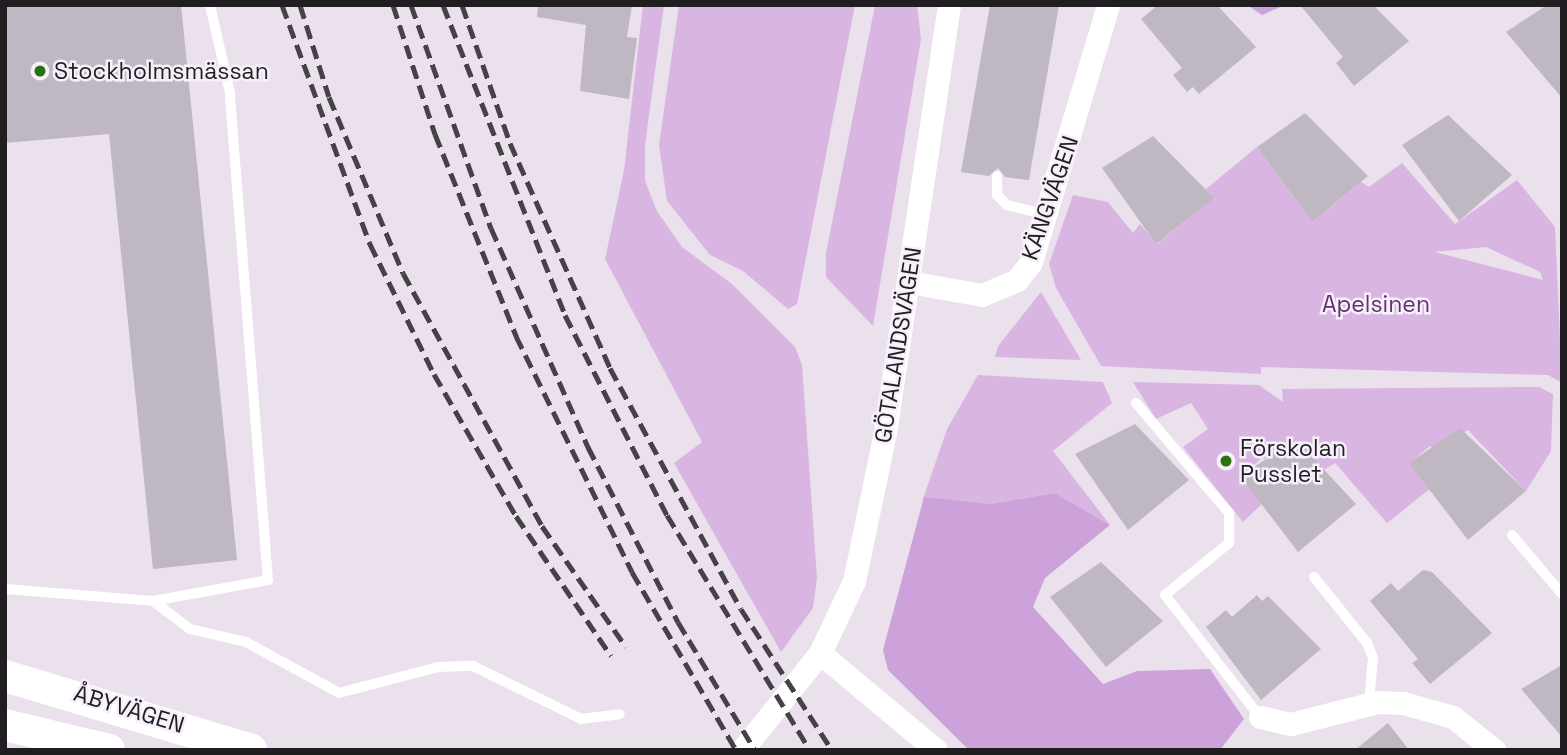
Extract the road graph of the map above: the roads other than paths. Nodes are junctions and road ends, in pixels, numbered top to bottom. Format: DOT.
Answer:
graph roads {
  1 [pos="210,5"];
  2 [pos="949,5"];
  3 [pos="1108,5"];
  4 [pos="997,177"];
  5 [pos="1047,216"];
  6 [pos="909,282"];
  7 [pos="1136,403"];
  8 [pos="1512,535"];
  9 [pos="1314,577"];
  10 [pos="5,589"];
  11 [pos="1562,594"];
  12 [pos="153,601"];
  13 [pos="813,662"];
  14 [pos="5,676"];
  15 [pos="1369,703"];
  16 [pos="621,715"];
  17 [pos="1260,717"];
  18 [pos="5,725"];
  19 [pos="109,750"];
  20 [pos="251,750"];
  21 [pos="743,750"];
  22 [pos="936,750"];
  23 [pos="1494,750"];
  1 -- 12 [label="lane"];
  2 -- 6 [label="street, GÖTALANDSVÄGEN"];
  3 -- 5 [label="street, KÄNGVÄGEN"];
  4 -- 5 [label="lane"];
  5 -- 6 [label="street, KÄNGVÄGEN"];
  6 -- 13 [label="street, GÖTALANDSVÄGEN"];
  7 -- 17 [label="lane"];
  8 -- 11 [label="lane"];
  9 -- 15 [label="lane"];
  10 -- 12 [label="lane"];
  12 -- 16 [label="lane"];
  13 -- 21 [label="street, GÖTALANDSVÄGEN"];
  13 -- 22 [label="street"];
  14 -- 20 [label="street, ÅBYVÄGEN"];
  15 -- 17 [label="street"];
  15 -- 23 [label="street"];
  18 -- 19 [label="street, ÅBYVÄGEN"];
}
